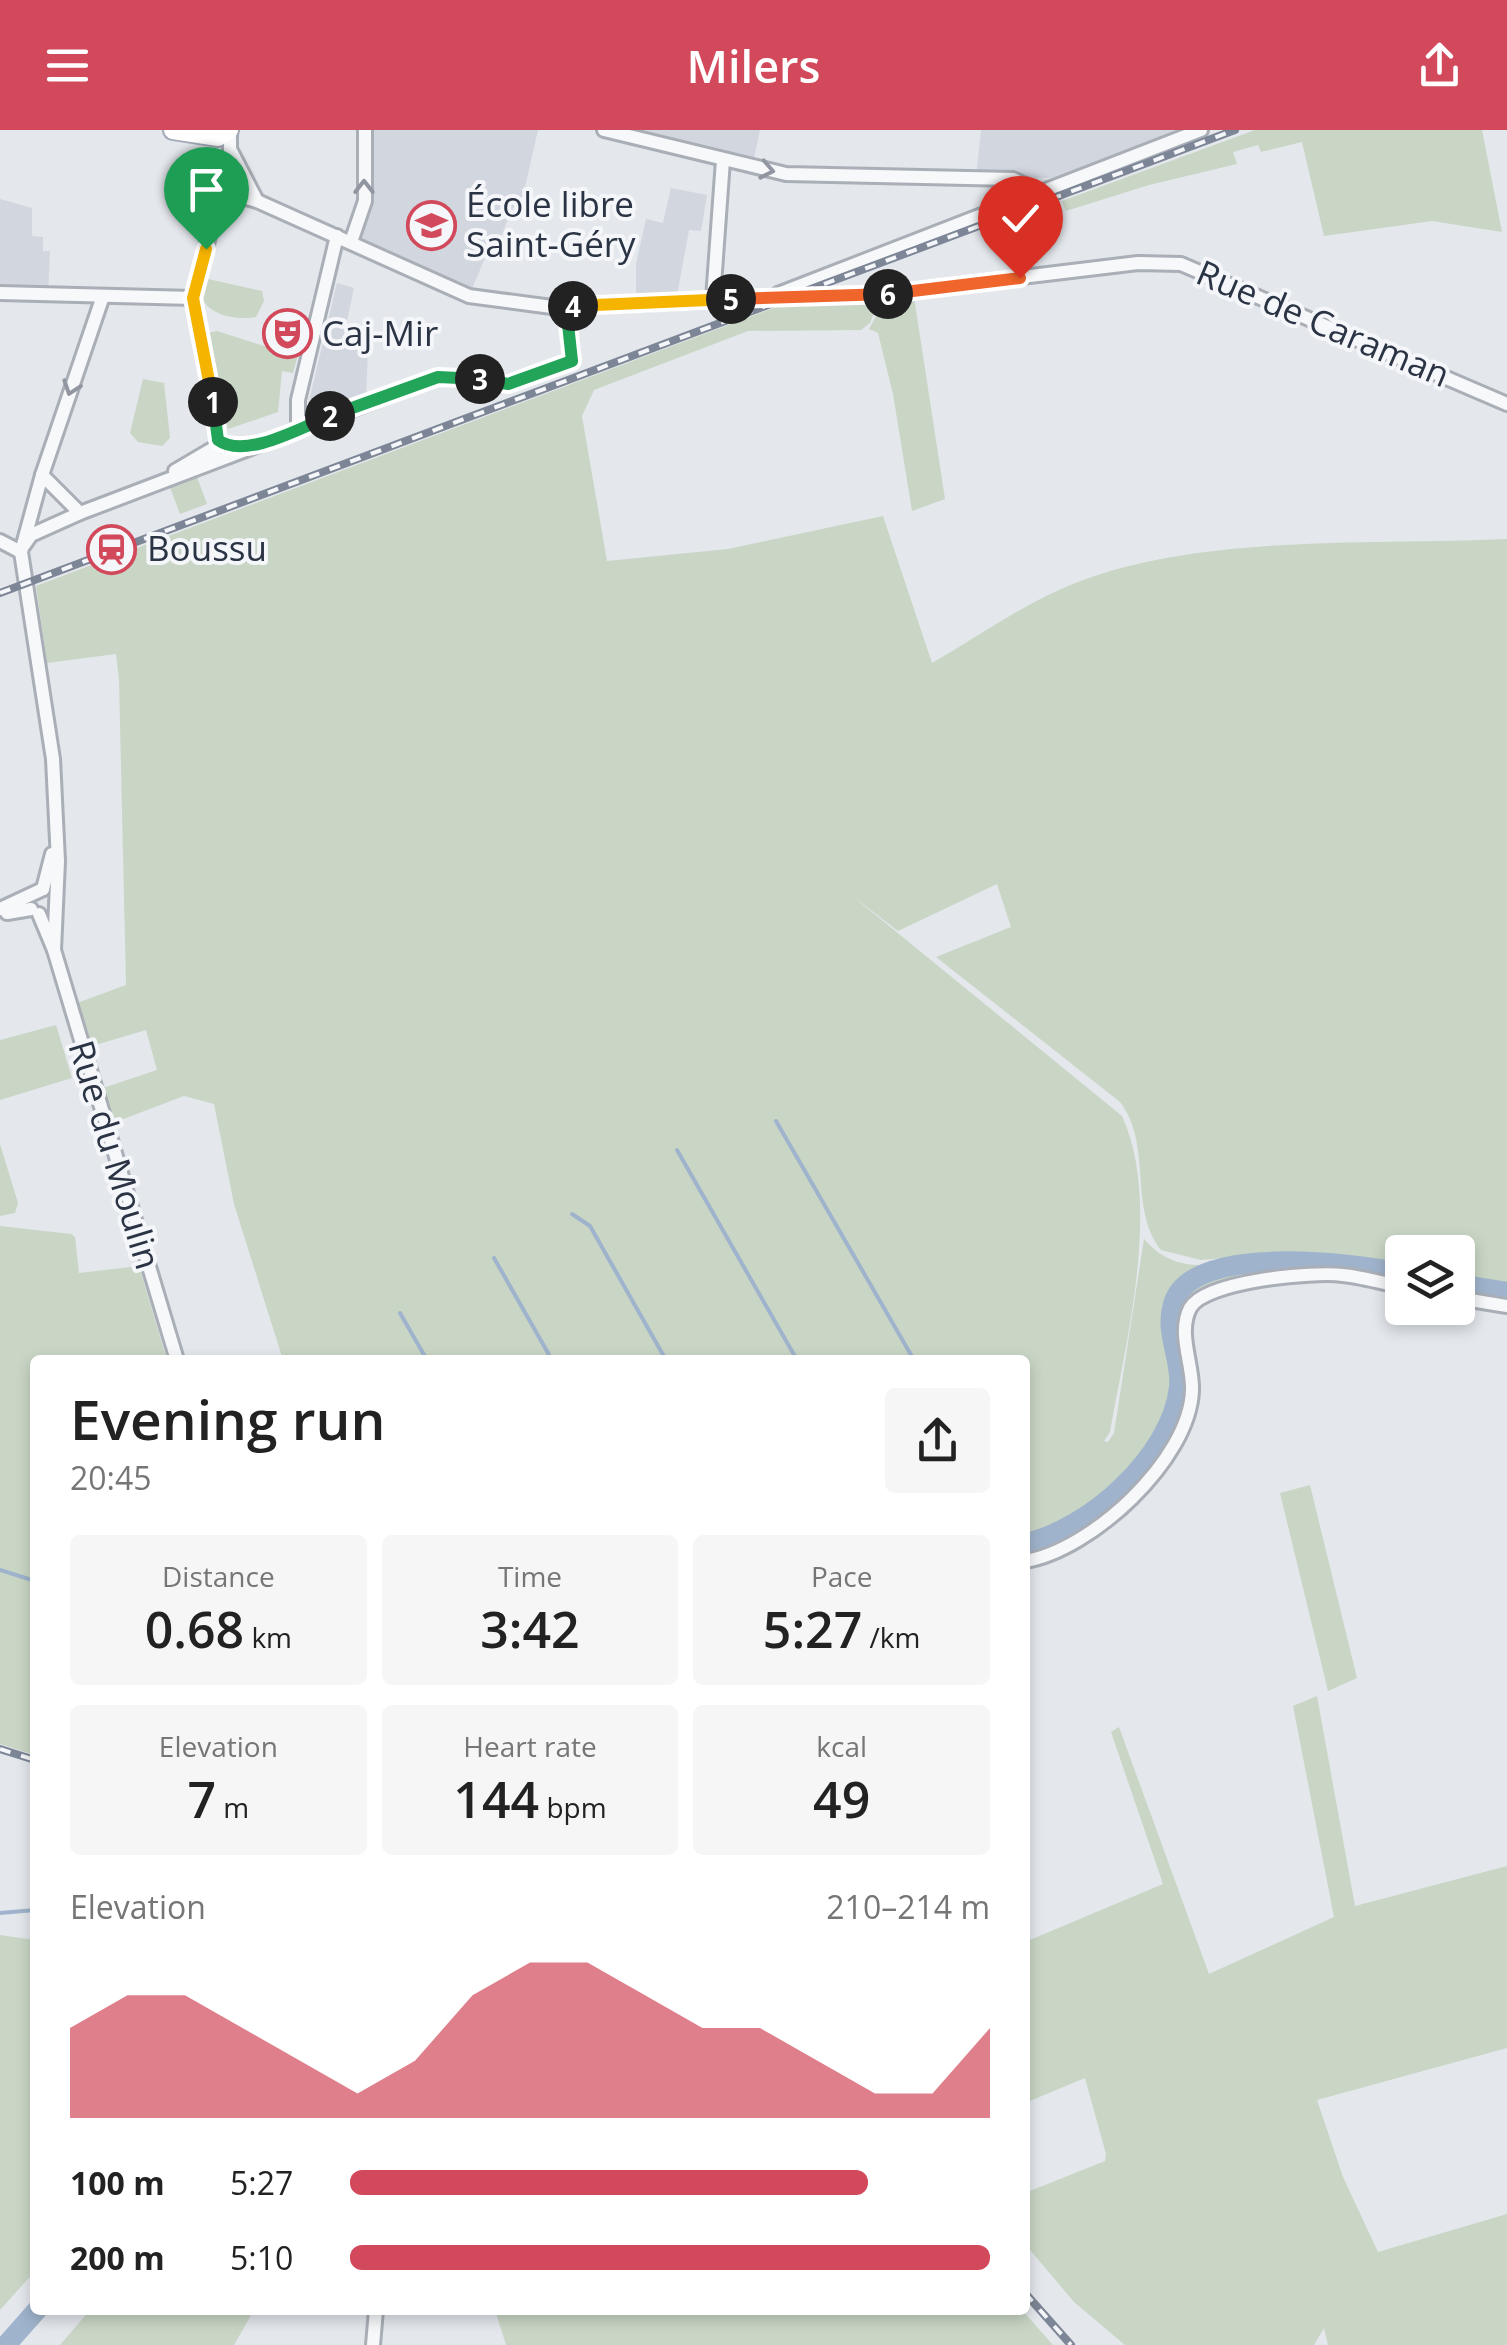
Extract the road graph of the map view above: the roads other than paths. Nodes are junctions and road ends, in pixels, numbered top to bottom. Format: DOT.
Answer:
graph roads {
  1 [pos="174,130"];
  2 [pos="366,130"];
  3 [pos="604,130"];
  4 [pos="1200,130"];
  5 [pos="223,139"];
  6 [pos="722,160"];
  7 [pos="222,191"];
  8 [pos="1040,192"];
  9 [pos="257,202"];
  10 [pos="337,236"];
  11 [pos="351,242"];
  12 [pos="0,293"];
  13 [pos="102,296"];
  14 [pos="193,298"];
  15 [pos="766,298"];
  16 [pos="713,299"];
  17 [pos="566,306"];
  18 [pos="1507,404"];
  19 [pos="298,428"];
  20 [pos="220,441"];
  21 [pos="245,447"];
  22 [pos="205,464"];
  23 [pos="42,475"];
  24 [pos="162,482"];
  25 [pos="80,513"];
  26 [pos="0,541"];
  27 [pos="21,552"];
  28 [pos="55,836"];
  29 [pos="43,889"];
  30 [pos="54,903"];
  31 [pos="33,907"];
  32 [pos="0,912"];
  33 [pos="54,950"];
  34 [pos="1385,1284"];
  35 [pos="1475,1301"];
  36 [pos="1507,1306"];
  37 [pos="176,1355"];
  38 [pos="1030,1560"];
  39 [pos="376,2315"];
  40 [pos="374,2345"];
  1 -- 5 [label="main road"];
  11 -- 2 [label="street, one-way"];
  3 -- 6 [label="street"];
  4 -- 8 [label="street"];
  5 -- 7 [label="street"];
  5 -- 9 [label="street"];
  6 -- 8 [label="street, one-way"];
  6 -- 16 [label="street"];
  7 -- 9 [label="street, Rue de Caraman"];
  7 -- 14 [label="street"];
  8 -- 15 [label="street"];
  9 -- 10 [label="street, Rue de Caraman"];
  10 -- 11 [label="street, Rue de Caraman"];
  10 -- 19 [label="street"];
  11 -- 17 [label="street, Rue de Caraman"];
  12 -- 13 [label="street"];
  13 -- 14 [label="street"];
  13 -- 23 [label="street, Rue du Moulin, one-way"];
  14 -- 20 [label="street"];
  15 -- 16 [label="street, Rue de Caraman"];
  15 -- 18 [label="street, Rue de Caraman"];
  16 -- 17 [label="street, Rue de Caraman"];
  17 -- 19 [label="street"];
  19 -- 21 [label="street"];
  20 -- 21 [label="street"];
  20 -- 22 [label="street"];
  20 -- 24 [label="street"];
  21 -- 22 [label="street"];
  22 -- 24 [label="street"];
  23 -- 25 [label="street"];
  23 -- 27 [label="street, Rue du Moulin"];
  24 -- 25 [label="street"];
  25 -- 27 [label="street"];
  26 -- 27 [label="street"];
  27 -- 28 [label="street, Rue du Moulin"];
  28 -- 29 [label="street, Rue du Moulin"];
  28 -- 30 [label="street, Rue du Moulin"];
  29 -- 30 [label="street"];
  29 -- 31 [label="street"];
  30 -- 31 [label="street"];
  30 -- 33 [label="street, Rue du Moulin"];
  31 -- 32 [label="street"];
  31 -- 33 [label="street, Rue du Moulin"];
  33 -- 37 [label="street, Rue du Moulin"];
  34 -- 38 [label="street"];
  35 -- 36 [label="street"];
  39 -- 40 [label="street"];
}
